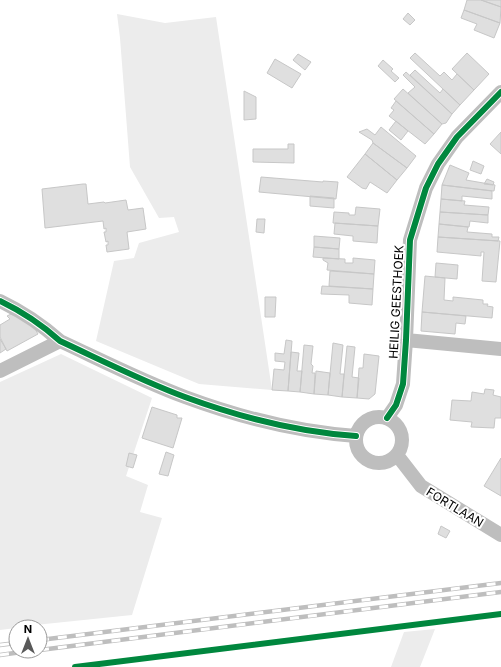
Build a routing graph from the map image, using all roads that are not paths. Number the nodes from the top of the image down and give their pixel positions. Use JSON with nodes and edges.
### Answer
{"nodes":[{"id":1,"x":501,"y":92,"type":"edge"},
{"id":2,"x":0,"y":301,"type":"edge"},
{"id":3,"x":406,"y":340,"type":"junction"},
{"id":4,"x":60,"y":341,"type":"junction"},
{"id":5,"x":501,"y":349,"type":"edge"},
{"id":6,"x":0,"y":371,"type":"edge"},
{"id":7,"x":387,"y":418,"type":"junction"},
{"id":8,"x":356,"y":436,"type":"junction"},
{"id":9,"x":397,"y":455,"type":"junction"},
{"id":10,"x":501,"y":535,"type":"edge"}],
"edges":[{"from":1,"to":3,"type":"street","name":"HEILIG GEESTHOEK"},
{"from":2,"to":4,"type":"street"},
{"from":3,"to":5,"type":"street"},
{"from":3,"to":7,"type":"street","name":"HEILIG GEESTHOEK"},
{"from":4,"to":6,"type":"street"},
{"from":4,"to":8,"type":"street"},
{"from":7,"to":8,"type":"street"},
{"from":7,"to":9,"type":"street"},
{"from":8,"to":9,"type":"street"},
{"from":9,"to":10,"type":"street","name":"FORTLAAN"}]}
